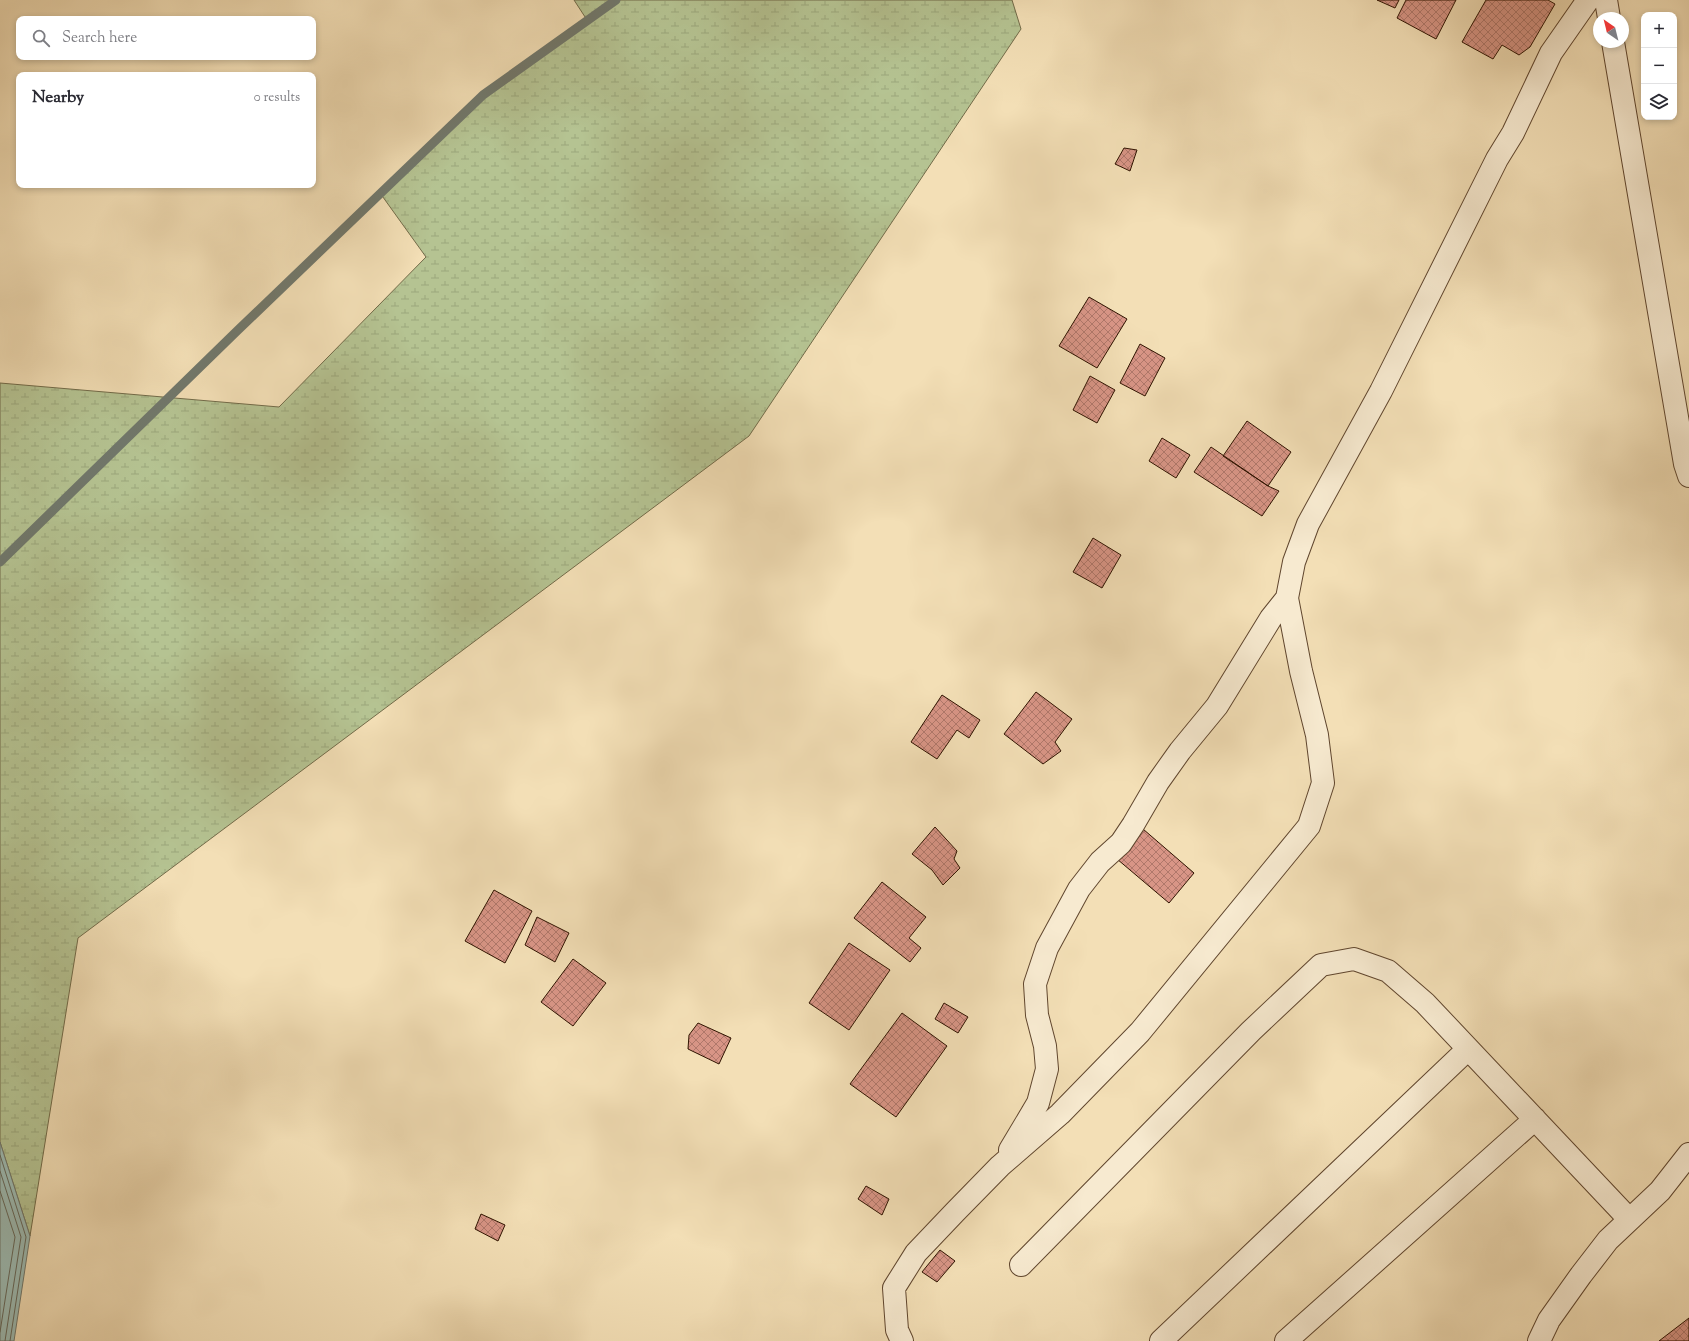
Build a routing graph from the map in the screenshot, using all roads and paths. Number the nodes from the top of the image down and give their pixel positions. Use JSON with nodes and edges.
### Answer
{"nodes":[{"id":1,"x":1588,"y":0,"type":"edge"},
{"id":2,"x":1606,"y":0,"type":"edge"},
{"id":3,"x":1608,"y":12,"type":"edge"},
{"id":4,"x":1615,"y":48,"type":"edge"},
{"id":5,"x":1689,"y":476,"type":"edge"},
{"id":6,"x":1287,"y":598,"type":"junction"},
{"id":7,"x":1468,"y":1049,"type":"junction"},
{"id":8,"x":1535,"y":1119,"type":"junction"},
{"id":9,"x":1689,"y":1154,"type":"edge"},
{"id":10,"x":1000,"y":1166,"type":"junction"},
{"id":11,"x":1629,"y":1219,"type":"junction"},
{"id":12,"x":1021,"y":1265,"type":"dead end"},
{"id":13,"x":902,"y":1341,"type":"edge"},
{"id":14,"x":1161,"y":1341,"type":"edge"},
{"id":15,"x":1286,"y":1341,"type":"edge"},
{"id":16,"x":1539,"y":1341,"type":"edge"}],
"edges":[{"from":1,"to":6,"type":"street"},
{"from":2,"to":3,"type":"street"},
{"from":4,"to":5,"type":"street"},
{"from":6,"to":10,"type":"street"},
{"from":6,"to":10,"type":"street"},
{"from":7,"to":8,"type":"street"},
{"from":7,"to":12,"type":"street"},
{"from":7,"to":14,"type":"street"},
{"from":8,"to":11,"type":"street"},
{"from":8,"to":15,"type":"street"},
{"from":9,"to":11,"type":"street"},
{"from":10,"to":13,"type":"street"},
{"from":11,"to":16,"type":"street"}]}
